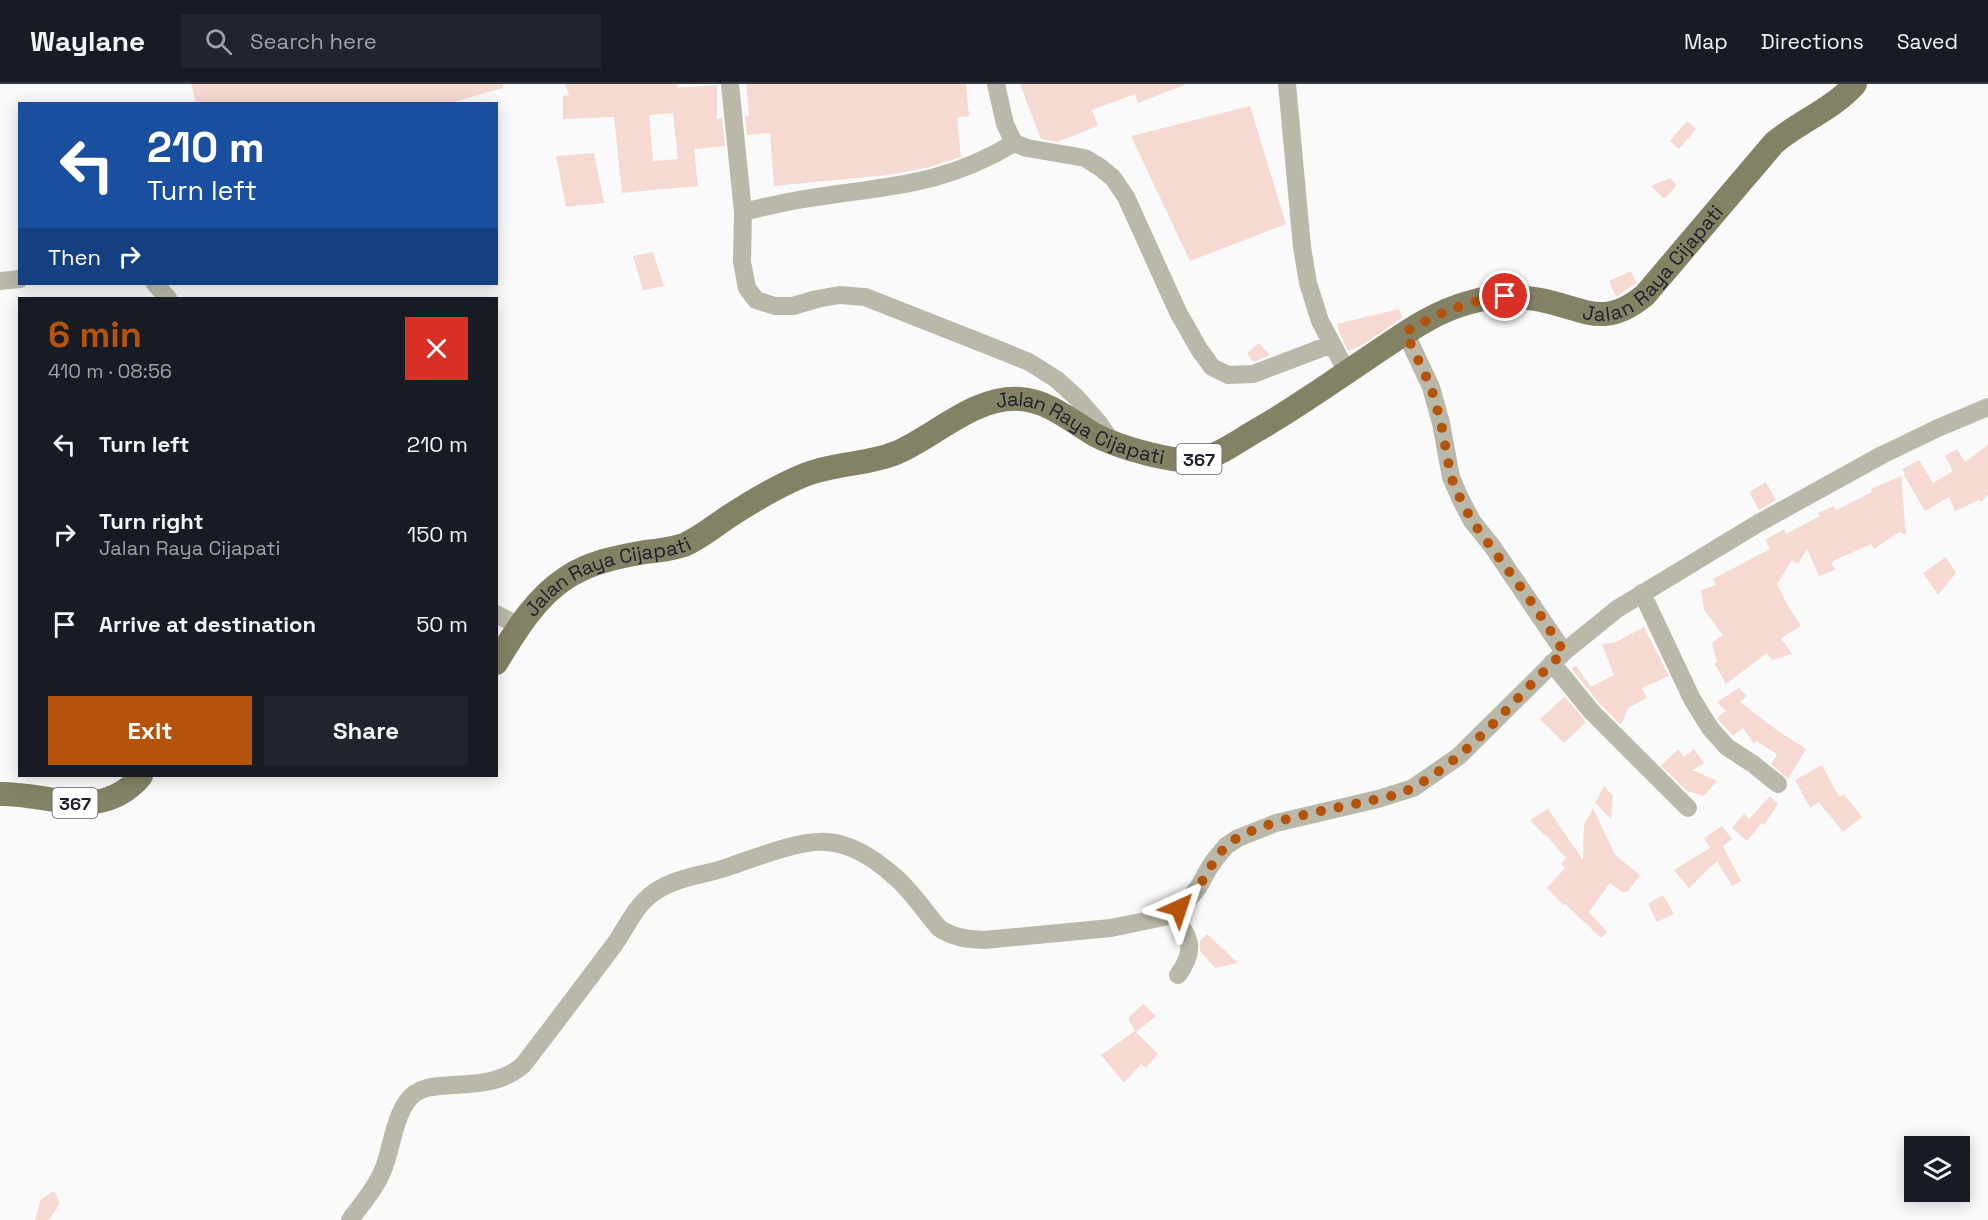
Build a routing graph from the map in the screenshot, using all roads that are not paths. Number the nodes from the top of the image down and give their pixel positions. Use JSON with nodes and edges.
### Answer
{"nodes":[{"id":1,"x":730,"y":84,"type":"edge"},
{"id":2,"x":996,"y":84,"type":"edge"},
{"id":3,"x":1287,"y":84,"type":"edge"},
{"id":4,"x":1855,"y":84,"type":"edge"},
{"id":5,"x":1014,"y":143,"type":"junction"},
{"id":6,"x":744,"y":212,"type":"junction"},
{"id":7,"x":18,"y":279,"type":"edge"},
{"id":8,"x":0,"y":281,"type":"edge"},
{"id":9,"x":156,"y":285,"type":"edge"},
{"id":10,"x":167,"y":297,"type":"edge"},
{"id":11,"x":1405,"y":332,"type":"junction"},
{"id":12,"x":1332,"y":344,"type":"junction"},
{"id":13,"x":1347,"y":372,"type":"junction"},
{"id":14,"x":1988,"y":407,"type":"edge"},
{"id":15,"x":1113,"y":443,"type":"junction"},
{"id":16,"x":1642,"y":593,"type":"junction"},
{"id":17,"x":498,"y":615,"type":"edge"},
{"id":18,"x":519,"y":626,"type":"junction"},
{"id":19,"x":1558,"y":657,"type":"junction"},
{"id":20,"x":498,"y":660,"type":"edge"},
{"id":21,"x":140,"y":777,"type":"edge"},
{"id":22,"x":1778,"y":784,"type":"dead end"},
{"id":23,"x":0,"y":794,"type":"edge"},
{"id":24,"x":1688,"y":808,"type":"dead end"},
{"id":25,"x":1172,"y":914,"type":"junction"},
{"id":26,"x":1178,"y":975,"type":"dead end"},
{"id":27,"x":350,"y":1220,"type":"edge"}],
"edges":[{"from":1,"to":6,"type":"street"},
{"from":2,"to":5,"type":"street"},
{"from":3,"to":12,"type":"street"},
{"from":4,"to":11,"type":"main road","name":"Jalan Raya Cijapati","number":"367"},
{"from":5,"to":6,"type":"street"},
{"from":5,"to":12,"type":"street"},
{"from":6,"to":15,"type":"street"},
{"from":7,"to":8,"type":"street"},
{"from":9,"to":10,"type":"street"},
{"from":11,"to":13,"type":"main road","name":"Jalan Raya Cijapati","number":"367"},
{"from":11,"to":19,"type":"street"},
{"from":12,"to":13,"type":"street"},
{"from":13,"to":15,"type":"main road","name":"Jalan Raya Cijapati","number":"367"},
{"from":14,"to":16,"type":"street"},
{"from":15,"to":18,"type":"main road","name":"Jalan Raya Cijapati","number":"367"},
{"from":16,"to":19,"type":"street"},
{"from":16,"to":22,"type":"street"},
{"from":17,"to":18,"type":"street"},
{"from":18,"to":20,"type":"main road","name":"Jalan Raya Cijapati","number":"367"},
{"from":19,"to":24,"type":"street"},
{"from":19,"to":25,"type":"street"},
{"from":21,"to":23,"type":"main road","number":"367"},
{"from":25,"to":26,"type":"street"},
{"from":25,"to":27,"type":"street"}]}
